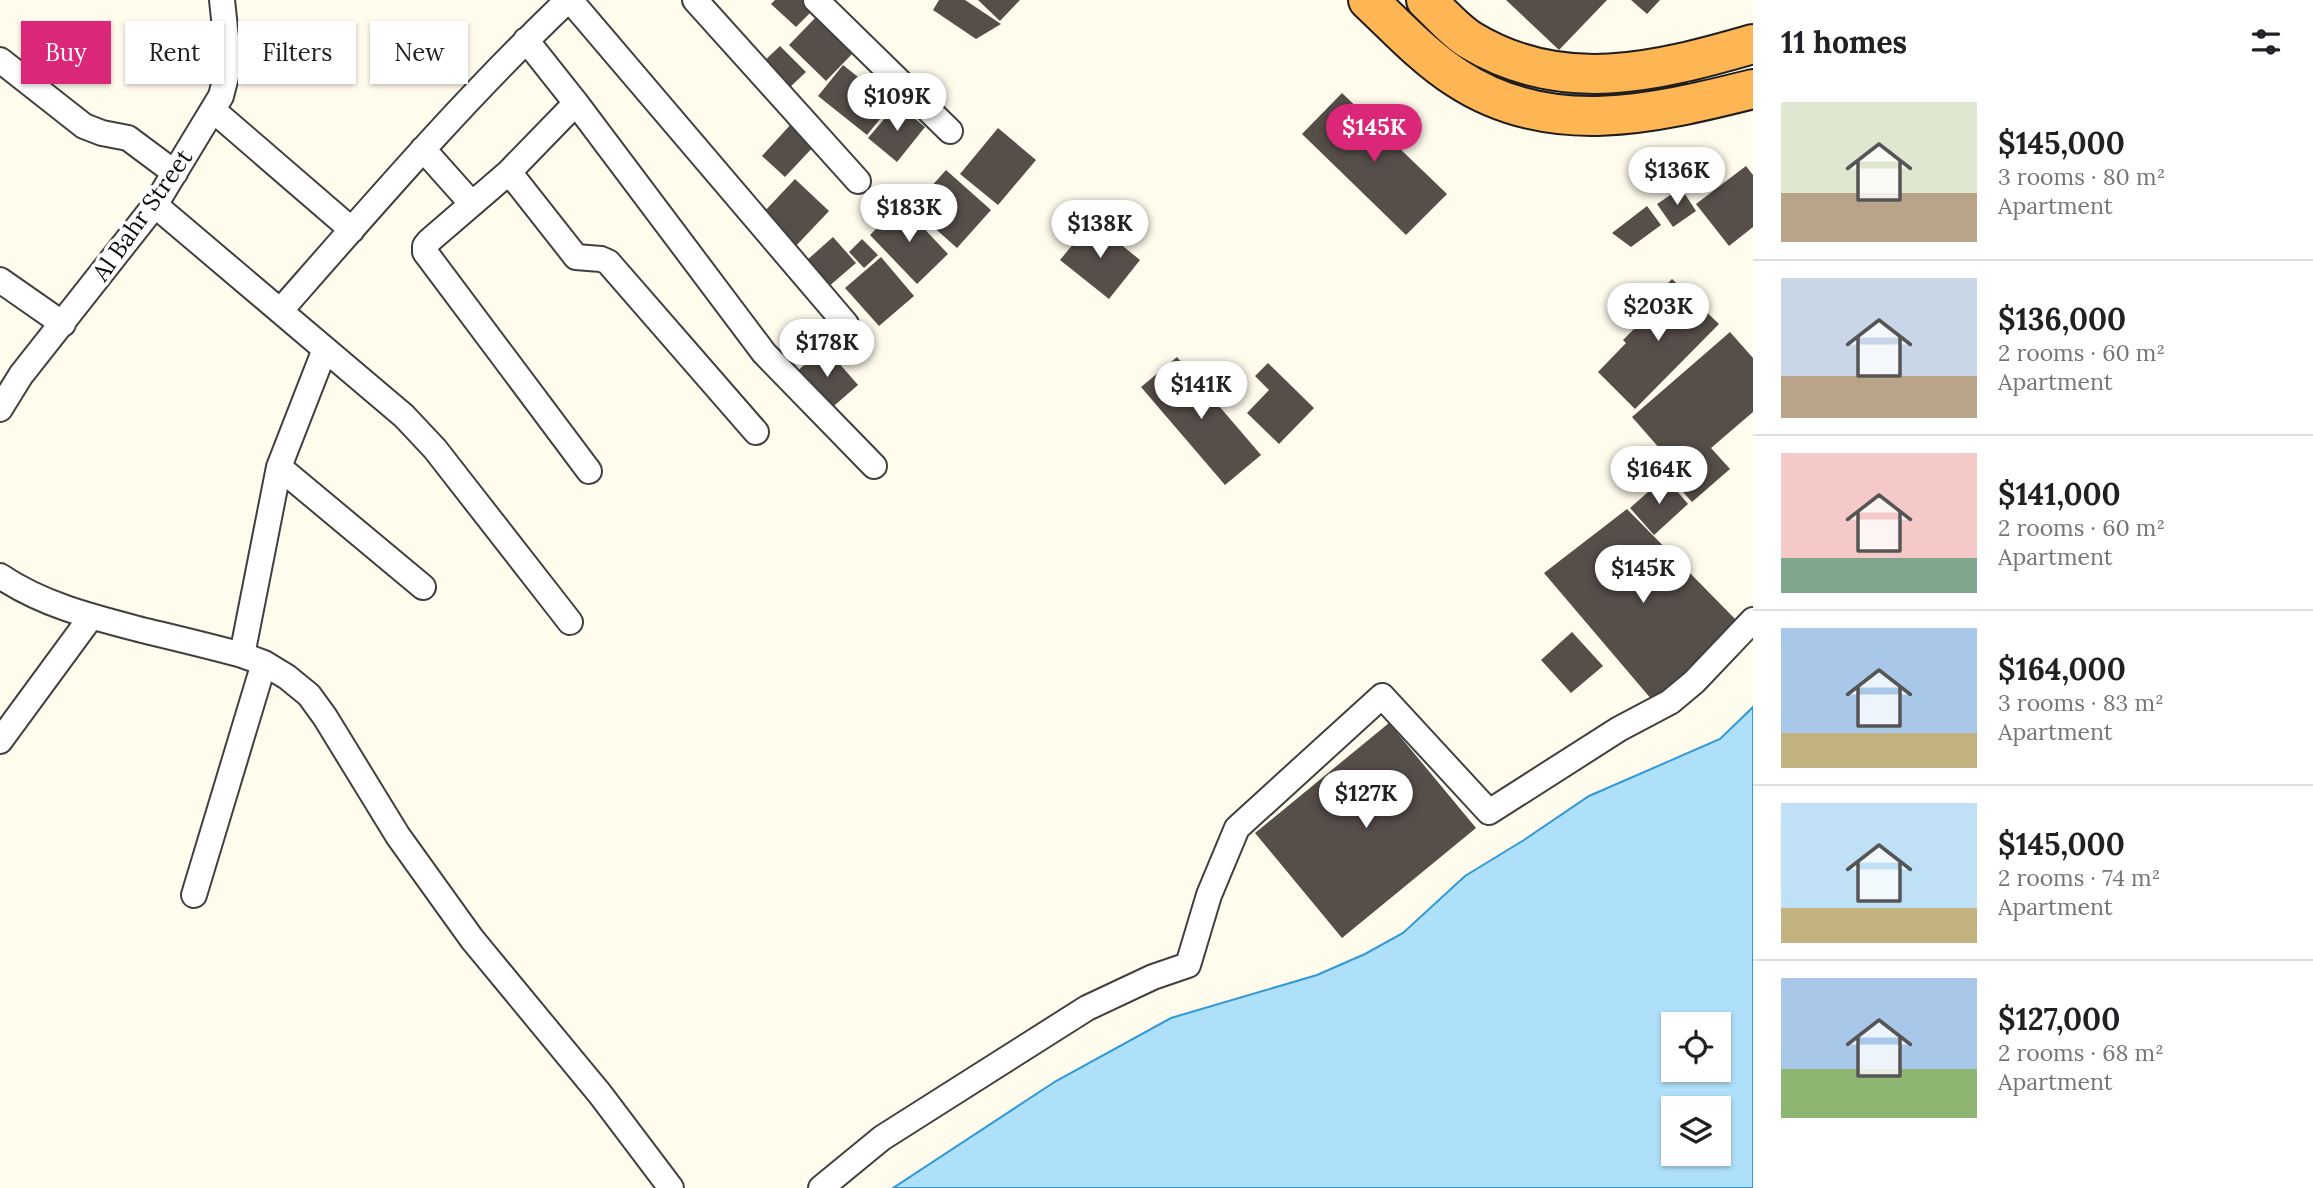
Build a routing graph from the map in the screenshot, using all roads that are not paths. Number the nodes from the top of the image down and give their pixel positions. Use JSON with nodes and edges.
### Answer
{"nodes":[{"id":1,"x":222,"y":0,"type":"edge"},
{"id":2,"x":569,"y":0,"type":"edge"},
{"id":3,"x":695,"y":0,"type":"edge"},
{"id":4,"x":816,"y":0,"type":"edge"},
{"id":5,"x":1368,"y":0,"type":"edge"},
{"id":6,"x":1426,"y":0,"type":"edge"},
{"id":7,"x":526,"y":40,"type":"junction"},
{"id":8,"x":1753,"y":44,"type":"edge"},
{"id":9,"x":0,"y":60,"type":"edge"},
{"id":10,"x":1753,"y":89,"type":"edge"},
{"id":11,"x":576,"y":103,"type":"junction"},
{"id":12,"x":213,"y":110,"type":"junction"},
{"id":13,"x":950,"y":131,"type":"dead end"},
{"id":14,"x":424,"y":149,"type":"junction"},
{"id":15,"x":509,"y":172,"type":"junction"},
{"id":16,"x":175,"y":173,"type":"junction"},
{"id":17,"x":858,"y":181,"type":"dead end"},
{"id":18,"x":472,"y":204,"type":"junction"},
{"id":19,"x":155,"y":205,"type":"junction"},
{"id":20,"x":352,"y":230,"type":"junction"},
{"id":21,"x":0,"y":279,"type":"edge"},
{"id":22,"x":281,"y":310,"type":"junction"},
{"id":23,"x":63,"y":324,"type":"junction"},
{"id":24,"x":846,"y":324,"type":"dead end"},
{"id":25,"x":326,"y":349,"type":"junction"},
{"id":26,"x":0,"y":409,"type":"edge"},
{"id":27,"x":756,"y":432,"type":"dead end"},
{"id":28,"x":874,"y":466,"type":"dead end"},
{"id":29,"x":279,"y":467,"type":"junction"},
{"id":30,"x":589,"y":471,"type":"dead end"},
{"id":31,"x":0,"y":576,"type":"edge"},
{"id":32,"x":423,"y":587,"type":"dead end"},
{"id":33,"x":91,"y":617,"type":"junction"},
{"id":34,"x":1753,"y":620,"type":"edge"},
{"id":35,"x":570,"y":622,"type":"dead end"},
{"id":36,"x":253,"y":659,"type":"junction"},
{"id":37,"x":0,"y":741,"type":"edge"},
{"id":38,"x":194,"y":895,"type":"dead end"},
{"id":39,"x":671,"y":1188,"type":"edge"},
{"id":40,"x":821,"y":1188,"type":"edge"}],
"edges":[{"from":1,"to":12,"type":"street","name":"Al Bahr Street"},
{"from":2,"to":7,"type":"street"},
{"from":2,"to":24,"type":"street"},
{"from":3,"to":17,"type":"street"},
{"from":4,"to":13,"type":"street"},
{"from":5,"to":10,"type":"highway"},
{"from":6,"to":8,"type":"highway"},
{"from":7,"to":11,"type":"street"},
{"from":7,"to":14,"type":"street"},
{"from":9,"to":16,"type":"street"},
{"from":11,"to":15,"type":"street"},
{"from":11,"to":28,"type":"street"},
{"from":12,"to":16,"type":"street","name":"Al Bahr Street"},
{"from":12,"to":20,"type":"street"},
{"from":14,"to":18,"type":"street"},
{"from":14,"to":20,"type":"street"},
{"from":15,"to":18,"type":"street"},
{"from":15,"to":27,"type":"street"},
{"from":16,"to":19,"type":"street","name":"Al Bahr Street"},
{"from":18,"to":30,"type":"street"},
{"from":19,"to":22,"type":"street"},
{"from":19,"to":23,"type":"street","name":"Al Bahr Street"},
{"from":20,"to":22,"type":"street"},
{"from":21,"to":23,"type":"street"},
{"from":22,"to":25,"type":"street"},
{"from":23,"to":26,"type":"street","name":"Al Bahr Street"},
{"from":25,"to":29,"type":"street"},
{"from":25,"to":35,"type":"street"},
{"from":29,"to":32,"type":"street"},
{"from":29,"to":36,"type":"street"},
{"from":31,"to":33,"type":"street"},
{"from":33,"to":36,"type":"street"},
{"from":33,"to":37,"type":"street"},
{"from":34,"to":40,"type":"street"},
{"from":36,"to":38,"type":"street"},
{"from":36,"to":39,"type":"street"}]}
